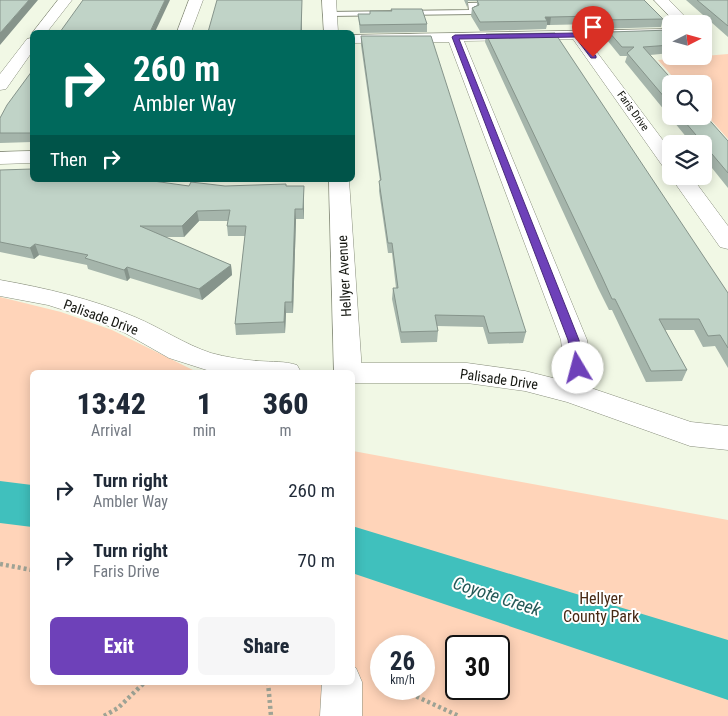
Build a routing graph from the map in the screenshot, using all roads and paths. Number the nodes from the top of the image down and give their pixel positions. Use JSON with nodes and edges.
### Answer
{"nodes":[{"id":1,"x":65,"y":0,"type":"edge"},
{"id":2,"x":196,"y":0,"type":"edge"},
{"id":3,"x":512,"y":0,"type":"edge"},
{"id":4,"x":661,"y":0,"type":"edge"},
{"id":5,"x":330,"y":7,"type":"edge"},
{"id":6,"x":676,"y":15,"type":"edge"},
{"id":7,"x":42,"y":30,"type":"edge"},
{"id":8,"x":185,"y":30,"type":"edge"},
{"id":9,"x":331,"y":30,"type":"edge"},
{"id":10,"x":662,"y":33,"type":"edge"},
{"id":11,"x":577,"y":35,"type":"junction"},
{"id":12,"x":455,"y":37,"type":"junction"},
{"id":13,"x":355,"y":39,"type":"edge"},
{"id":14,"x":30,"y":45,"type":"edge"},
{"id":15,"x":0,"y":85,"type":"edge"},
{"id":16,"x":662,"y":152,"type":"edge"},
{"id":17,"x":30,"y":157,"type":"edge"},
{"id":18,"x":0,"y":158,"type":"edge"},
{"id":19,"x":339,"y":182,"type":"edge"},
{"id":20,"x":687,"y":185,"type":"edge"},
{"id":21,"x":728,"y":242,"type":"edge"},
{"id":22,"x":0,"y":288,"type":"edge"},
{"id":23,"x":251,"y":370,"type":"edge"},
{"id":24,"x":348,"y":370,"type":"edge"},
{"id":25,"x":355,"y":373,"type":"edge"},
{"id":26,"x":573,"y":393,"type":"junction"},
{"id":27,"x":728,"y":438,"type":"edge"},
{"id":28,"x":0,"y":564,"type":"edge"},
{"id":29,"x":30,"y":570,"type":"edge"},
{"id":30,"x":143,"y":685,"type":"edge"},
{"id":31,"x":268,"y":685,"type":"edge"},
{"id":32,"x":342,"y":685,"type":"edge"},
{"id":33,"x":424,"y":700,"type":"edge"},
{"id":34,"x":104,"y":716,"type":"edge"},
{"id":35,"x":271,"y":716,"type":"edge"},
{"id":36,"x":341,"y":716,"type":"edge"},
{"id":37,"x":459,"y":716,"type":"edge"}],
"edges":[{"from":1,"to":7,"type":"street"},
{"from":2,"to":8,"type":"street"},
{"from":3,"to":5,"type":"lane"},
{"from":4,"to":6,"type":"street"},
{"from":5,"to":9,"type":"street"},
{"from":10,"to":11,"type":"street"},
{"from":11,"to":12,"type":"street"},
{"from":11,"to":16,"type":"street","name":"Faris Drive"},
{"from":12,"to":13,"type":"street"},
{"from":12,"to":26,"type":"street"},
{"from":14,"to":15,"type":"street"},
{"from":17,"to":18,"type":"street"},
{"from":19,"to":24,"type":"street","name":"Hellyer Avenue"},
{"from":20,"to":21,"type":"street"},
{"from":22,"to":23,"type":"street","name":"Palisade Drive"},
{"from":25,"to":26,"type":"street","name":"Palisade Drive"},
{"from":26,"to":27,"type":"street","name":"Palisade Drive"},
{"from":28,"to":29,"type":"path"},
{"from":30,"to":34,"type":"path"},
{"from":31,"to":35,"type":"path"},
{"from":32,"to":36,"type":"street"},
{"from":33,"to":37,"type":"path"}]}
